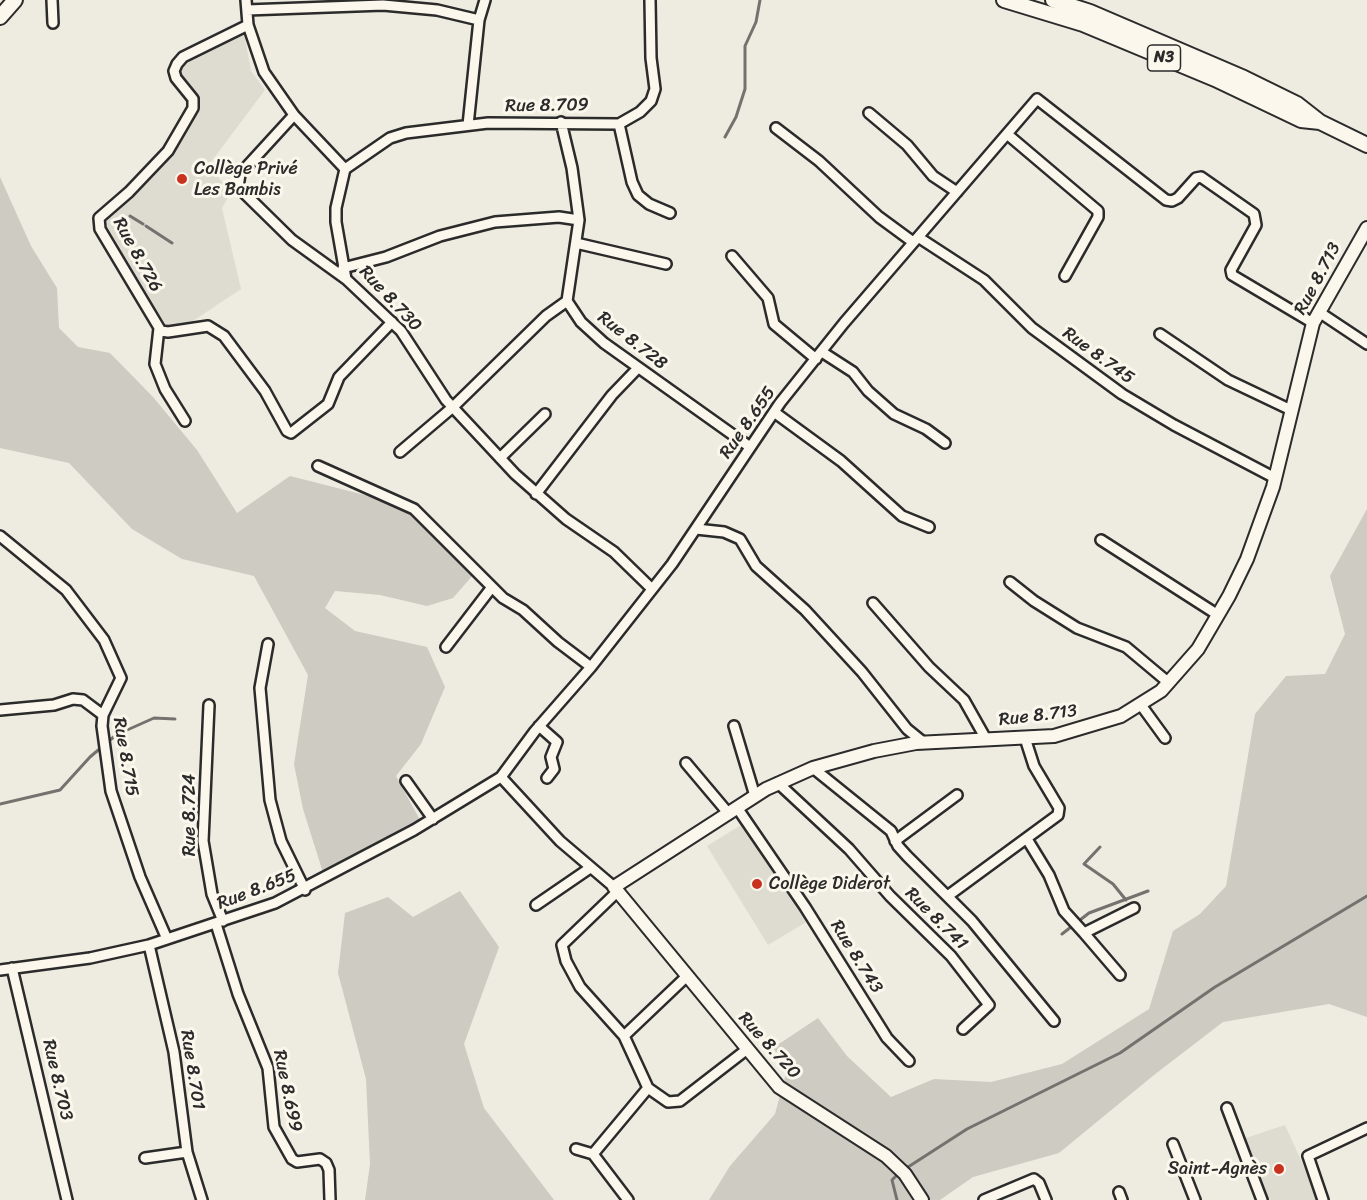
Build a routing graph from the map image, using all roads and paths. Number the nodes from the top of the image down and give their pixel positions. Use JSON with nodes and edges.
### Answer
{"nodes":[{"id":1,"x":15,"y":0,"type":"edge"},
{"id":2,"x":52,"y":0,"type":"edge"},
{"id":3,"x":246,"y":0,"type":"edge"},
{"id":4,"x":485,"y":0,"type":"edge"},
{"id":5,"x":650,"y":0,"type":"edge"},
{"id":6,"x":1004,"y":0,"type":"edge"},
{"id":7,"x":1053,"y":0,"type":"edge"},
{"id":8,"x":247,"y":10,"type":"junction"},
{"id":9,"x":0,"y":17,"type":"edge"},
{"id":10,"x":479,"y":20,"type":"junction"},
{"id":11,"x":53,"y":23,"type":"dead end"},
{"id":12,"x":249,"y":25,"type":"junction"},
{"id":13,"x":869,"y":112,"type":"dead end"},
{"id":14,"x":294,"y":115,"type":"junction"},
{"id":15,"x":561,"y":122,"type":"junction"},
{"id":16,"x":1320,"y":122,"type":"junction"},
{"id":17,"x":619,"y":124,"type":"junction"},
{"id":18,"x":468,"y":125,"type":"junction"},
{"id":19,"x":776,"y":128,"type":"dead end"},
{"id":20,"x":1007,"y":134,"type":"junction"},
{"id":21,"x":1367,"y":145,"type":"edge"},
{"id":22,"x":345,"y":169,"type":"junction"},
{"id":23,"x":957,"y":192,"type":"junction"},
{"id":24,"x":670,"y":213,"type":"dead end"},
{"id":25,"x":579,"y":220,"type":"junction"},
{"id":26,"x":1367,"y":229,"type":"edge"},
{"id":27,"x":916,"y":240,"type":"junction"},
{"id":28,"x":576,"y":243,"type":"junction"},
{"id":29,"x":732,"y":256,"type":"dead end"},
{"id":30,"x":666,"y":264,"type":"dead end"},
{"id":31,"x":344,"y":268,"type":"junction"},
{"id":32,"x":1065,"y":276,"type":"dead end"},
{"id":33,"x":346,"y":279,"type":"junction"},
{"id":34,"x":567,"y":301,"type":"junction"},
{"id":35,"x":1316,"y":317,"type":"junction"},
{"id":36,"x":392,"y":321,"type":"junction"},
{"id":37,"x":159,"y":328,"type":"junction"},
{"id":38,"x":1160,"y":334,"type":"dead end"},
{"id":39,"x":1367,"y":344,"type":"edge"},
{"id":40,"x":819,"y":356,"type":"junction"},
{"id":41,"x":638,"y":368,"type":"junction"},
{"id":42,"x":453,"y":407,"type":"junction"},
{"id":43,"x":1291,"y":410,"type":"junction"},
{"id":44,"x":774,"y":412,"type":"junction"},
{"id":45,"x":545,"y":414,"type":"dead end"},
{"id":46,"x":185,"y":420,"type":"dead end"},
{"id":47,"x":945,"y":443,"type":"dead end"},
{"id":48,"x":750,"y":447,"type":"junction"},
{"id":49,"x":400,"y":452,"type":"dead end"},
{"id":50,"x":500,"y":458,"type":"junction"},
{"id":51,"x":318,"y":466,"type":"dead end"},
{"id":52,"x":1275,"y":478,"type":"junction"},
{"id":53,"x":536,"y":495,"type":"junction"},
{"id":54,"x":929,"y":527,"type":"dead end"},
{"id":55,"x":696,"y":529,"type":"junction"},
{"id":56,"x":0,"y":536,"type":"edge"},
{"id":57,"x":1101,"y":540,"type":"dead end"},
{"id":58,"x":1010,"y":582,"type":"dead end"},
{"id":59,"x":492,"y":587,"type":"junction"},
{"id":60,"x":652,"y":589,"type":"junction"},
{"id":61,"x":873,"y":603,"type":"dead end"},
{"id":62,"x":1218,"y":615,"type":"junction"},
{"id":63,"x":268,"y":644,"type":"dead end"},
{"id":64,"x":446,"y":647,"type":"dead end"},
{"id":65,"x":591,"y":668,"type":"junction"},
{"id":66,"x":1169,"y":683,"type":"junction"},
{"id":67,"x":209,"y":705,"type":"dead end"},
{"id":68,"x":1141,"y":705,"type":"junction"},
{"id":69,"x":0,"y":710,"type":"edge"},
{"id":70,"x":103,"y":715,"type":"junction"},
{"id":71,"x":539,"y":726,"type":"junction"},
{"id":72,"x":734,"y":726,"type":"dead end"},
{"id":73,"x":1024,"y":738,"type":"junction"},
{"id":74,"x":1165,"y":738,"type":"dead end"},
{"id":75,"x":986,"y":740,"type":"junction"},
{"id":76,"x":923,"y":742,"type":"junction"},
{"id":77,"x":686,"y":763,"type":"dead end"},
{"id":78,"x":813,"y":768,"type":"junction"},
{"id":79,"x":501,"y":777,"type":"junction"},
{"id":80,"x":547,"y":778,"type":"dead end"},
{"id":81,"x":405,"y":781,"type":"dead end"},
{"id":82,"x":778,"y":783,"type":"junction"},
{"id":83,"x":957,"y":795,"type":"dead end"},
{"id":84,"x":755,"y":796,"type":"junction"},
{"id":85,"x":733,"y":812,"type":"junction"},
{"id":86,"x":433,"y":819,"type":"junction"},
{"id":87,"x":1027,"y":839,"type":"junction"},
{"id":88,"x":896,"y":841,"type":"junction"},
{"id":89,"x":590,"y":867,"type":"junction"},
{"id":90,"x":615,"y":889,"type":"junction"},
{"id":91,"x":305,"y":890,"type":"junction"},
{"id":92,"x":949,"y":895,"type":"junction"},
{"id":93,"x":536,"y":905,"type":"dead end"},
{"id":94,"x":1134,"y":908,"type":"dead end"},
{"id":95,"x":219,"y":923,"type":"junction"},
{"id":96,"x":1084,"y":933,"type":"junction"},
{"id":97,"x":167,"y":939,"type":"junction"},
{"id":98,"x":149,"y":945,"type":"junction"},
{"id":99,"x":12,"y":968,"type":"junction"},
{"id":100,"x":0,"y":970,"type":"edge"},
{"id":101,"x":1120,"y":975,"type":"dead end"},
{"id":102,"x":686,"y":977,"type":"junction"},
{"id":103,"x":1054,"y":1021,"type":"dead end"},
{"id":104,"x":963,"y":1029,"type":"dead end"},
{"id":105,"x":624,"y":1036,"type":"junction"},
{"id":106,"x":746,"y":1050,"type":"junction"},
{"id":107,"x":909,"y":1062,"type":"dead end"},
{"id":108,"x":648,"y":1088,"type":"junction"},
{"id":109,"x":1227,"y":1108,"type":"dead end"},
{"id":110,"x":1367,"y":1128,"type":"edge"},
{"id":111,"x":1173,"y":1144,"type":"dead end"},
{"id":112,"x":576,"y":1149,"type":"dead end"},
{"id":113,"x":187,"y":1152,"type":"junction"},
{"id":114,"x":593,"y":1154,"type":"junction"},
{"id":115,"x":145,"y":1158,"type":"dead end"},
{"id":116,"x":67,"y":1200,"type":"edge"},
{"id":117,"x":202,"y":1200,"type":"edge"},
{"id":118,"x":330,"y":1200,"type":"edge"},
{"id":119,"x":628,"y":1200,"type":"edge"},
{"id":120,"x":922,"y":1200,"type":"edge"},
{"id":121,"x":984,"y":1200,"type":"edge"},
{"id":122,"x":1046,"y":1200,"type":"edge"},
{"id":123,"x":1195,"y":1200,"type":"edge"},
{"id":124,"x":1262,"y":1200,"type":"edge"},
{"id":125,"x":1323,"y":1200,"type":"edge"}],
"edges":[{"from":1,"to":9,"type":"highway"},
{"from":2,"to":11,"type":"street"},
{"from":3,"to":8,"type":"street"},
{"from":4,"to":10,"type":"street"},
{"from":5,"to":17,"type":"street"},
{"from":6,"to":16,"type":"highway","number":"N3"},
{"from":7,"to":16,"type":"highway","number":"N3"},
{"from":8,"to":10,"type":"street"},
{"from":8,"to":12,"type":"street"},
{"from":10,"to":18,"type":"street"},
{"from":12,"to":14,"type":"street"},
{"from":12,"to":37,"type":"street","name":"Rue 8.726"},
{"from":13,"to":23,"type":"street"},
{"from":14,"to":22,"type":"street"},
{"from":14,"to":33,"type":"street"},
{"from":15,"to":17,"type":"street","name":"Rue 8.709"},
{"from":15,"to":18,"type":"street","name":"Rue 8.709"},
{"from":15,"to":25,"type":"street"},
{"from":16,"to":21,"type":"highway","number":"N3"},
{"from":17,"to":24,"type":"street"},
{"from":18,"to":22,"type":"street","name":"Rue 8.709"},
{"from":19,"to":27,"type":"street","name":"Rue 8.745"},
{"from":20,"to":23,"type":"street","name":"Rue 8.655"},
{"from":20,"to":32,"type":"street"},
{"from":20,"to":35,"type":"street","name":"Rue 8.655"},
{"from":22,"to":31,"type":"street","name":"Rue 8.730"},
{"from":23,"to":27,"type":"street","name":"Rue 8.655"},
{"from":25,"to":28,"type":"street"},
{"from":25,"to":31,"type":"street"},
{"from":26,"to":35,"type":"main road","name":"Rue 8.713"},
{"from":27,"to":40,"type":"street","name":"Rue 8.655"},
{"from":27,"to":52,"type":"street","name":"Rue 8.745"},
{"from":28,"to":30,"type":"street"},
{"from":28,"to":34,"type":"street"},
{"from":29,"to":40,"type":"street"},
{"from":31,"to":33,"type":"street","name":"Rue 8.730"},
{"from":33,"to":36,"type":"street","name":"Rue 8.730"},
{"from":34,"to":41,"type":"street","name":"Rue 8.728"},
{"from":34,"to":42,"type":"street"},
{"from":35,"to":39,"type":"street"},
{"from":35,"to":43,"type":"main road","name":"Rue 8.713"},
{"from":36,"to":37,"type":"street"},
{"from":36,"to":42,"type":"street","name":"Rue 8.730"},
{"from":37,"to":46,"type":"street"},
{"from":38,"to":43,"type":"street"},
{"from":40,"to":44,"type":"street","name":"Rue 8.655"},
{"from":40,"to":47,"type":"street"},
{"from":41,"to":48,"type":"street","name":"Rue 8.728"},
{"from":41,"to":53,"type":"street"},
{"from":42,"to":49,"type":"street"},
{"from":42,"to":50,"type":"street","name":"Rue 8.730"},
{"from":43,"to":52,"type":"main road","name":"Rue 8.713"},
{"from":44,"to":48,"type":"street","name":"Rue 8.655"},
{"from":44,"to":54,"type":"street"},
{"from":45,"to":50,"type":"street"},
{"from":48,"to":55,"type":"street","name":"Rue 8.655"},
{"from":50,"to":53,"type":"street","name":"Rue 8.730"},
{"from":51,"to":59,"type":"street"},
{"from":52,"to":62,"type":"main road","name":"Rue 8.713"},
{"from":53,"to":60,"type":"street","name":"Rue 8.730"},
{"from":55,"to":60,"type":"street","name":"Rue 8.655"},
{"from":55,"to":76,"type":"street"},
{"from":56,"to":70,"type":"street"},
{"from":57,"to":62,"type":"street"},
{"from":58,"to":66,"type":"street"},
{"from":59,"to":64,"type":"street"},
{"from":59,"to":65,"type":"street"},
{"from":60,"to":65,"type":"street","name":"Rue 8.655"},
{"from":61,"to":75,"type":"street"},
{"from":62,"to":66,"type":"main road","name":"Rue 8.713"},
{"from":63,"to":91,"type":"street"},
{"from":65,"to":71,"type":"street","name":"Rue 8.655"},
{"from":66,"to":68,"type":"main road","name":"Rue 8.713"},
{"from":67,"to":95,"type":"street","name":"Rue 8.724"},
{"from":68,"to":73,"type":"main road","name":"Rue 8.713"},
{"from":68,"to":74,"type":"street"},
{"from":69,"to":70,"type":"street","name":"Rue 8.715"},
{"from":70,"to":97,"type":"street","name":"Rue 8.715"},
{"from":71,"to":79,"type":"street","name":"Rue 8.655"},
{"from":71,"to":80,"type":"street"},
{"from":72,"to":84,"type":"street"},
{"from":73,"to":75,"type":"main road","name":"Rue 8.713"},
{"from":73,"to":87,"type":"street"},
{"from":75,"to":76,"type":"main road","name":"Rue 8.713"},
{"from":76,"to":78,"type":"main road","name":"Rue 8.713"},
{"from":77,"to":85,"type":"street","name":"Rue 8.743"},
{"from":78,"to":82,"type":"main road","name":"Rue 8.713"},
{"from":78,"to":88,"type":"street"},
{"from":79,"to":86,"type":"street","name":"Rue 8.655"},
{"from":79,"to":89,"type":"street"},
{"from":81,"to":86,"type":"street"},
{"from":82,"to":84,"type":"main road","name":"Rue 8.713"},
{"from":82,"to":104,"type":"street","name":"Rue 8.741"},
{"from":83,"to":88,"type":"street"},
{"from":84,"to":85,"type":"main road","name":"Rue 8.713"},
{"from":85,"to":90,"type":"main road","name":"Rue 8.713"},
{"from":85,"to":107,"type":"street","name":"Rue 8.743"},
{"from":86,"to":91,"type":"street","name":"Rue 8.655"},
{"from":87,"to":92,"type":"street"},
{"from":87,"to":96,"type":"street"},
{"from":88,"to":92,"type":"street"},
{"from":89,"to":90,"type":"street"},
{"from":89,"to":93,"type":"street"},
{"from":90,"to":102,"type":"main road","name":"Rue 8.720"},
{"from":90,"to":105,"type":"street"},
{"from":91,"to":95,"type":"street","name":"Rue 8.655"},
{"from":92,"to":103,"type":"street"},
{"from":94,"to":96,"type":"street"},
{"from":95,"to":97,"type":"street","name":"Rue 8.655"},
{"from":95,"to":118,"type":"street","name":"Rue 8.699"},
{"from":96,"to":101,"type":"street"},
{"from":97,"to":98,"type":"street","name":"Rue 8.655"},
{"from":98,"to":99,"type":"street","name":"Rue 8.655"},
{"from":98,"to":113,"type":"street","name":"Rue 8.701"},
{"from":99,"to":100,"type":"street","name":"Rue 8.655"},
{"from":99,"to":116,"type":"street","name":"Rue 8.703"},
{"from":102,"to":105,"type":"street"},
{"from":102,"to":106,"type":"main road","name":"Rue 8.720"},
{"from":105,"to":108,"type":"street"},
{"from":106,"to":108,"type":"street"},
{"from":106,"to":120,"type":"main road","name":"Rue 8.720"},
{"from":108,"to":114,"type":"street"},
{"from":109,"to":124,"type":"street"},
{"from":110,"to":125,"type":"street"},
{"from":111,"to":123,"type":"street"},
{"from":112,"to":114,"type":"street"},
{"from":113,"to":115,"type":"street"},
{"from":113,"to":117,"type":"street","name":"Rue 8.701"},
{"from":114,"to":119,"type":"street"},
{"from":121,"to":122,"type":"street"}]}
